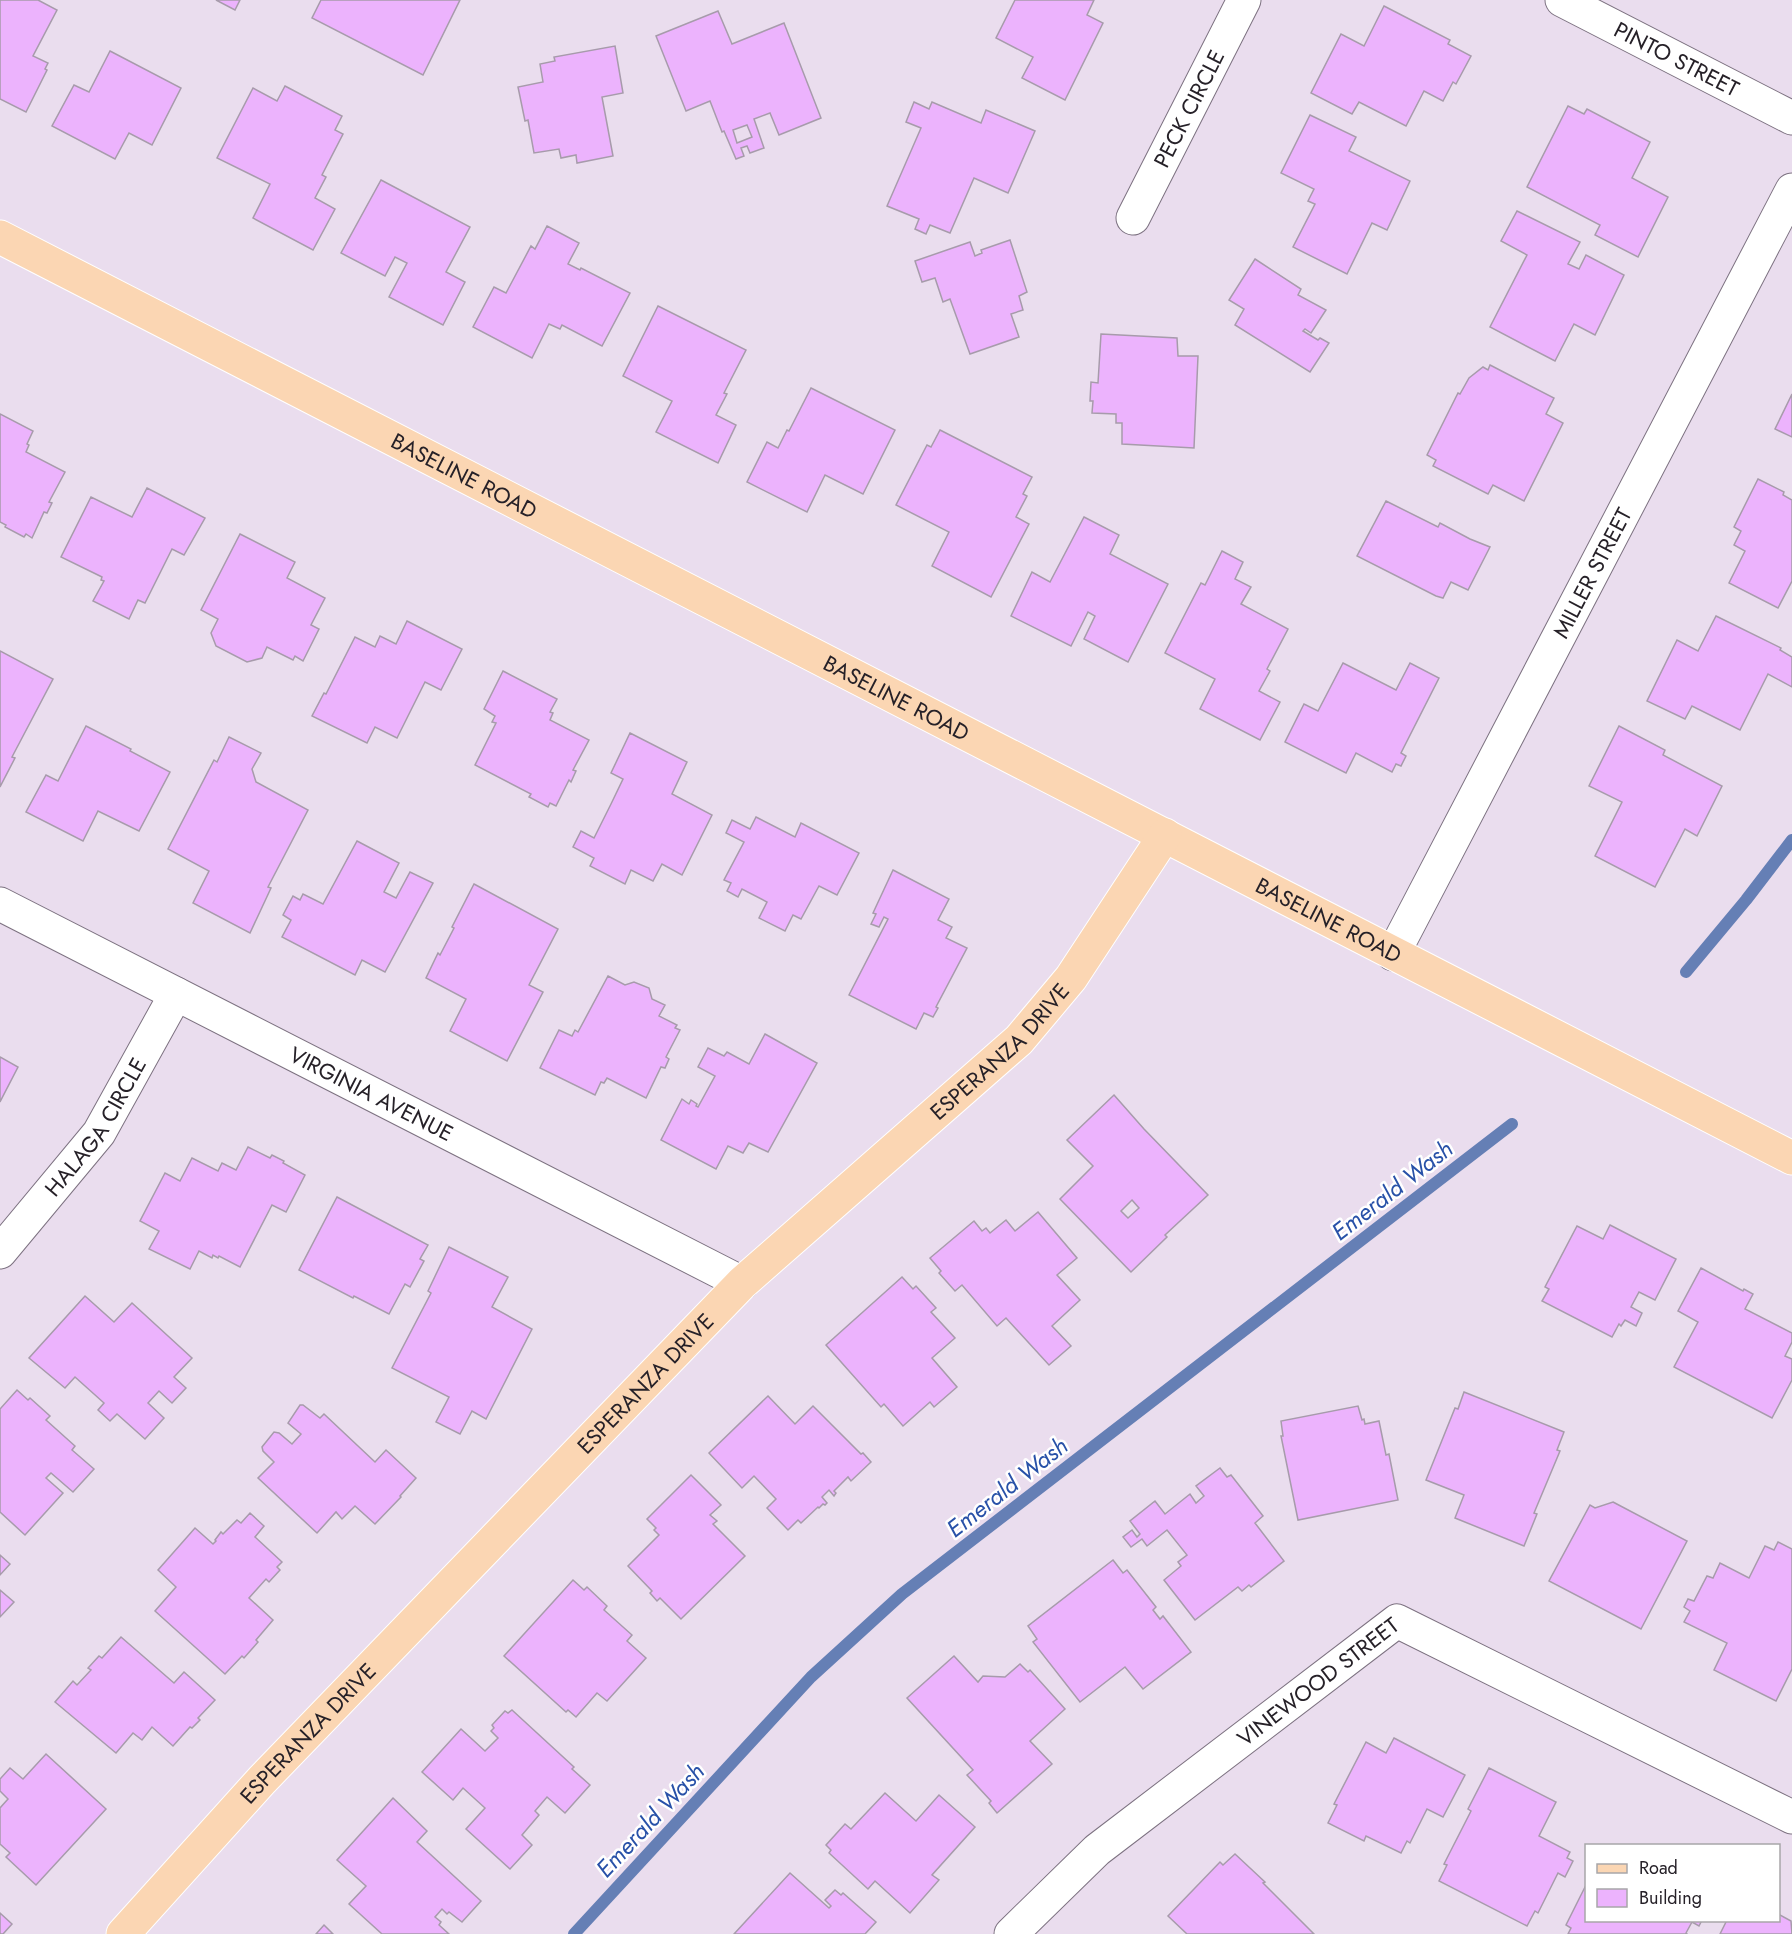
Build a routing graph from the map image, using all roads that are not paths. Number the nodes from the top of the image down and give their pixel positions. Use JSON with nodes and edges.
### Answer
{"nodes":[{"id":1,"x":1244,"y":0,"type":"edge"},
{"id":2,"x":1562,"y":0,"type":"edge"},
{"id":3,"x":1792,"y":118,"type":"edge"},
{"id":4,"x":1792,"y":190,"type":"edge"},
{"id":5,"x":1133,"y":218,"type":"dead end"},
{"id":6,"x":0,"y":237,"type":"edge"},
{"id":7,"x":1165,"y":835,"type":"junction"},
{"id":8,"x":0,"y":904,"type":"edge"},
{"id":9,"x":1393,"y":954,"type":"junction"},
{"id":10,"x":176,"y":994,"type":"junction"},
{"id":11,"x":1792,"y":1158,"type":"edge"},
{"id":12,"x":0,"y":1252,"type":"edge"},
{"id":13,"x":741,"y":1283,"type":"junction"},
{"id":14,"x":1792,"y":1817,"type":"edge"},
{"id":15,"x":123,"y":1934,"type":"edge"},
{"id":16,"x":1011,"y":1934,"type":"edge"}],
"edges":[{"from":1,"to":5,"type":"street","name":"PECK CIRCLE"},
{"from":2,"to":3,"type":"street","name":"PINTO STREET"},
{"from":4,"to":9,"type":"street","name":"MILLER STREET"},
{"from":6,"to":7,"type":"main road","name":"BASELINE ROAD"},
{"from":7,"to":9,"type":"main road","name":"BASELINE ROAD"},
{"from":7,"to":13,"type":"main road","name":"ESPERANZA DRIVE"},
{"from":8,"to":10,"type":"street","name":"VIRGINIA AVENUE"},
{"from":9,"to":11,"type":"main road","name":"BASELINE ROAD"},
{"from":10,"to":12,"type":"street","name":"HALAGA CIRCLE"},
{"from":10,"to":13,"type":"street","name":"VIRGINIA AVENUE"},
{"from":13,"to":15,"type":"main road","name":"ESPERANZA DRIVE"},
{"from":14,"to":16,"type":"street","name":"VINEWOOD STREET"}]}
